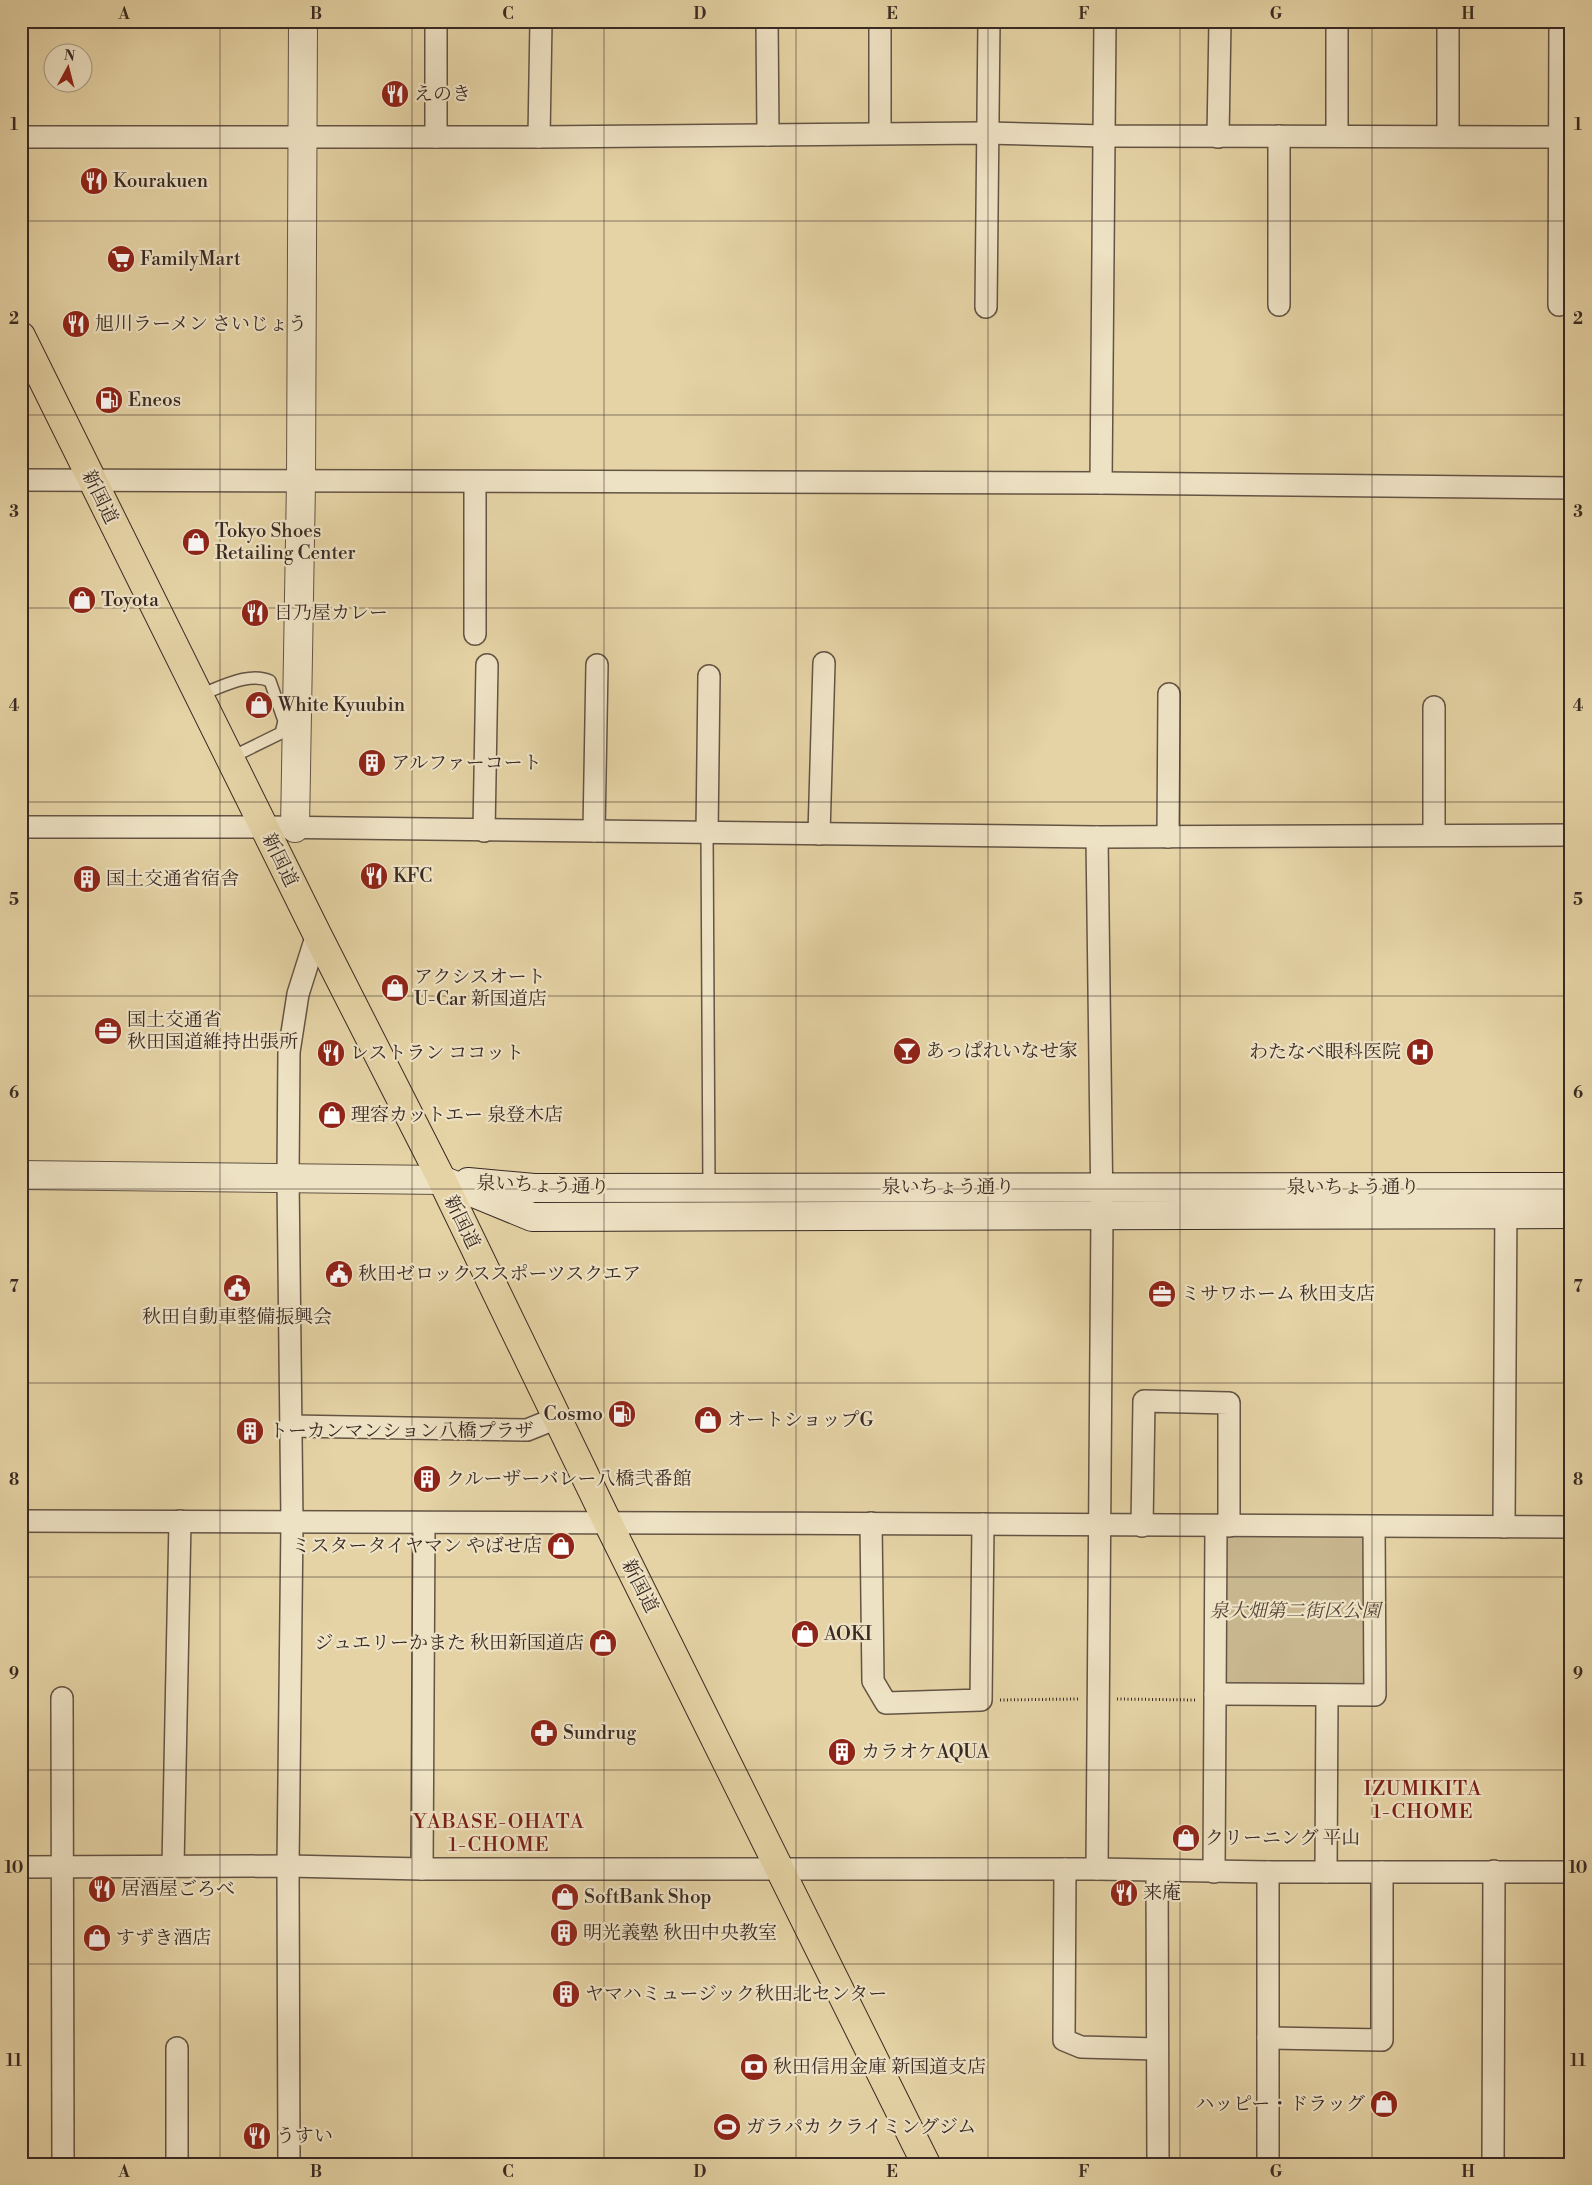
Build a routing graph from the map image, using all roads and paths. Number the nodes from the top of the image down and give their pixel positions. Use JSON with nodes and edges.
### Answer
{"nodes":[{"id":1,"x":303,"y":21,"type":"edge"},
{"id":2,"x":436,"y":21,"type":"edge"},
{"id":3,"x":541,"y":21,"type":"edge"},
{"id":4,"x":767,"y":21,"type":"edge"},
{"id":5,"x":880,"y":21,"type":"edge"},
{"id":6,"x":989,"y":21,"type":"edge"},
{"id":7,"x":1105,"y":21,"type":"edge"},
{"id":8,"x":1220,"y":21,"type":"edge"},
{"id":9,"x":1337,"y":21,"type":"edge"},
{"id":10,"x":1448,"y":21,"type":"edge"},
{"id":11,"x":1560,"y":21,"type":"edge"},
{"id":12,"x":986,"y":133,"type":"junction"},
{"id":13,"x":880,"y":134,"type":"junction"},
{"id":14,"x":768,"y":135,"type":"junction"},
{"id":15,"x":1337,"y":135,"type":"junction"},
{"id":16,"x":1103,"y":136,"type":"junction"},
{"id":17,"x":1279,"y":136,"type":"junction"},
{"id":18,"x":1448,"y":136,"type":"junction"},
{"id":19,"x":21,"y":137,"type":"edge"},
{"id":20,"x":303,"y":137,"type":"junction"},
{"id":21,"x":436,"y":137,"type":"junction"},
{"id":22,"x":1218,"y":137,"type":"junction"},
{"id":23,"x":1566,"y":137,"type":"edge"},
{"id":24,"x":539,"y":138,"type":"junction"},
{"id":25,"x":1279,"y":305,"type":"dead end"},
{"id":26,"x":1559,"y":305,"type":"dead end"},
{"id":27,"x":986,"y":307,"type":"dead end"},
{"id":28,"x":21,"y":336,"type":"edge"},
{"id":29,"x":21,"y":480,"type":"edge"},
{"id":30,"x":92,"y":480,"type":"junction"},
{"id":31,"x":301,"y":482,"type":"junction"},
{"id":32,"x":475,"y":483,"type":"junction"},
{"id":33,"x":1101,"y":483,"type":"junction"},
{"id":34,"x":1571,"y":488,"type":"edge"},
{"id":35,"x":475,"y":634,"type":"dead end"},
{"id":36,"x":824,"y":662,"type":"dead end"},
{"id":37,"x":597,"y":665,"type":"dead end"},
{"id":38,"x":487,"y":666,"type":"dead end"},
{"id":39,"x":709,"y":676,"type":"dead end"},
{"id":40,"x":1169,"y":694,"type":"dead end"},
{"id":41,"x":199,"y":695,"type":"junction"},
{"id":42,"x":1434,"y":707,"type":"dead end"},
{"id":43,"x":230,"y":758,"type":"junction"},
{"id":44,"x":264,"y":826,"type":"junction"},
{"id":45,"x":21,"y":827,"type":"edge"},
{"id":46,"x":295,"y":828,"type":"junction"},
{"id":47,"x":484,"y":831,"type":"junction"},
{"id":48,"x":594,"y":831,"type":"junction"},
{"id":49,"x":707,"y":833,"type":"junction"},
{"id":50,"x":820,"y":834,"type":"junction"},
{"id":51,"x":1434,"y":835,"type":"junction"},
{"id":52,"x":1571,"y":835,"type":"edge"},
{"id":53,"x":1098,"y":837,"type":"junction"},
{"id":54,"x":1168,"y":837,"type":"junction"},
{"id":55,"x":317,"y":934,"type":"junction"},
{"id":56,"x":21,"y":1174,"type":"edge"},
{"id":57,"x":288,"y":1177,"type":"junction"},
{"id":58,"x":442,"y":1180,"type":"junction"},
{"id":59,"x":1101,"y":1187,"type":"junction"},
{"id":60,"x":1506,"y":1187,"type":"junction"},
{"id":61,"x":1571,"y":1187,"type":"edge"},
{"id":62,"x":709,"y":1188,"type":"junction"},
{"id":63,"x":1102,"y":1214,"type":"junction"},
{"id":64,"x":1506,"y":1214,"type":"junction"},
{"id":65,"x":1571,"y":1214,"type":"edge"},
{"id":66,"x":557,"y":1418,"type":"junction"},
{"id":67,"x":290,"y":1426,"type":"junction"},
{"id":68,"x":21,"y":1521,"type":"edge"},
{"id":69,"x":180,"y":1521,"type":"junction"},
{"id":70,"x":607,"y":1521,"type":"junction"},
{"id":71,"x":292,"y":1523,"type":"junction"},
{"id":72,"x":424,"y":1523,"type":"junction"},
{"id":73,"x":871,"y":1523,"type":"junction"},
{"id":74,"x":983,"y":1524,"type":"junction"},
{"id":75,"x":1101,"y":1525,"type":"junction"},
{"id":76,"x":1142,"y":1526,"type":"junction"},
{"id":77,"x":1223,"y":1526,"type":"junction"},
{"id":78,"x":1374,"y":1527,"type":"junction"},
{"id":79,"x":1504,"y":1527,"type":"junction"},
{"id":80,"x":1571,"y":1527,"type":"edge"},
{"id":81,"x":1215,"y":1694,"type":"junction"},
{"id":82,"x":1327,"y":1695,"type":"junction"},
{"id":83,"x":62,"y":1698,"type":"dead end"},
{"id":84,"x":173,"y":1866,"type":"junction"},
{"id":85,"x":288,"y":1866,"type":"junction"},
{"id":86,"x":63,"y":1867,"type":"junction"},
{"id":87,"x":21,"y":1868,"type":"edge"},
{"id":88,"x":422,"y":1869,"type":"junction"},
{"id":89,"x":1065,"y":1869,"type":"junction"},
{"id":90,"x":1098,"y":1869,"type":"junction"},
{"id":91,"x":782,"y":1870,"type":"junction"},
{"id":92,"x":1157,"y":1871,"type":"junction"},
{"id":93,"x":1494,"y":1871,"type":"junction"},
{"id":94,"x":1214,"y":1872,"type":"junction"},
{"id":95,"x":1268,"y":1872,"type":"junction"},
{"id":96,"x":1326,"y":1872,"type":"junction"},
{"id":97,"x":1382,"y":1872,"type":"junction"},
{"id":98,"x":1571,"y":1872,"type":"edge"},
{"id":99,"x":1268,"y":2038,"type":"junction"},
{"id":100,"x":177,"y":2048,"type":"dead end"},
{"id":101,"x":1157,"y":2049,"type":"junction"},
{"id":102,"x":62,"y":2164,"type":"edge"},
{"id":103,"x":178,"y":2164,"type":"edge"},
{"id":104,"x":290,"y":2164,"type":"edge"},
{"id":105,"x":926,"y":2164,"type":"edge"},
{"id":106,"x":1158,"y":2164,"type":"edge"},
{"id":107,"x":1268,"y":2164,"type":"edge"},
{"id":108,"x":1493,"y":2164,"type":"edge"}],
"edges":[{"from":1,"to":20,"type":"main road"},
{"from":2,"to":21,"type":"street"},
{"from":3,"to":24,"type":"street"},
{"from":4,"to":14,"type":"street"},
{"from":5,"to":13,"type":"street"},
{"from":6,"to":12,"type":"street"},
{"from":7,"to":16,"type":"street"},
{"from":8,"to":22,"type":"street"},
{"from":9,"to":15,"type":"street"},
{"from":10,"to":18,"type":"street"},
{"from":11,"to":23,"type":"street"},
{"from":12,"to":13,"type":"street"},
{"from":12,"to":16,"type":"street"},
{"from":12,"to":27,"type":"street"},
{"from":13,"to":14,"type":"street"},
{"from":14,"to":24,"type":"street"},
{"from":15,"to":17,"type":"street"},
{"from":15,"to":18,"type":"street"},
{"from":16,"to":22,"type":"street"},
{"from":16,"to":33,"type":"street"},
{"from":17,"to":22,"type":"street"},
{"from":17,"to":25,"type":"street"},
{"from":18,"to":23,"type":"street"},
{"from":19,"to":20,"type":"street"},
{"from":20,"to":21,"type":"street"},
{"from":20,"to":31,"type":"main road"},
{"from":21,"to":24,"type":"street"},
{"from":23,"to":26,"type":"street"},
{"from":28,"to":30,"type":"main road","name":"新国道"},
{"from":29,"to":30,"type":"street"},
{"from":30,"to":31,"type":"street"},
{"from":30,"to":41,"type":"main road","name":"新国道"},
{"from":31,"to":32,"type":"street"},
{"from":31,"to":46,"type":"main road"},
{"from":32,"to":33,"type":"street"},
{"from":32,"to":35,"type":"street"},
{"from":33,"to":34,"type":"street"},
{"from":36,"to":50,"type":"street"},
{"from":37,"to":48,"type":"street"},
{"from":38,"to":47,"type":"street"},
{"from":39,"to":49,"type":"street"},
{"from":40,"to":54,"type":"street"},
{"from":41,"to":43,"type":"main road","name":"新国道"},
{"from":41,"to":43,"type":"lane"},
{"from":42,"to":51,"type":"street"},
{"from":43,"to":44,"type":"main road","name":"新国道"},
{"from":44,"to":45,"type":"street"},
{"from":44,"to":46,"type":"street"},
{"from":44,"to":55,"type":"main road","name":"新国道"},
{"from":46,"to":47,"type":"street"},
{"from":47,"to":48,"type":"street"},
{"from":48,"to":49,"type":"street"},
{"from":49,"to":50,"type":"street"},
{"from":49,"to":62,"type":"lane"},
{"from":50,"to":53,"type":"street"},
{"from":51,"to":52,"type":"street"},
{"from":51,"to":54,"type":"street"},
{"from":53,"to":54,"type":"street"},
{"from":53,"to":59,"type":"street"},
{"from":55,"to":57,"type":"street"},
{"from":55,"to":58,"type":"main road","name":"新国道"},
{"from":56,"to":57,"type":"main road"},
{"from":57,"to":58,"type":"main road"},
{"from":57,"to":67,"type":"street"},
{"from":58,"to":62,"type":"main road","name":"泉いちょう通り"},
{"from":58,"to":63,"type":"main road","name":"泉いちょう通り"},
{"from":58,"to":66,"type":"main road","name":"新国道"},
{"from":59,"to":60,"type":"main road","name":"泉いちょう通り"},
{"from":59,"to":62,"type":"main road","name":"泉いちょう通り"},
{"from":59,"to":63,"type":"street"},
{"from":60,"to":61,"type":"main road","name":"泉いちょう通り"},
{"from":60,"to":64,"type":"street"},
{"from":63,"to":64,"type":"main road","name":"泉いちょう通り"},
{"from":63,"to":75,"type":"street"},
{"from":64,"to":65,"type":"main road","name":"泉いちょう通り"},
{"from":64,"to":79,"type":"street"},
{"from":66,"to":67,"type":"street"},
{"from":66,"to":70,"type":"main road","name":"新国道"},
{"from":67,"to":71,"type":"street"},
{"from":68,"to":69,"type":"street"},
{"from":69,"to":71,"type":"street"},
{"from":69,"to":84,"type":"street"},
{"from":70,"to":72,"type":"street"},
{"from":70,"to":73,"type":"street"},
{"from":70,"to":91,"type":"main road","name":"新国道"},
{"from":71,"to":72,"type":"street"},
{"from":71,"to":85,"type":"street"},
{"from":72,"to":88,"type":"street"},
{"from":73,"to":74,"type":"street"},
{"from":73,"to":74,"type":"street"},
{"from":74,"to":75,"type":"street"},
{"from":75,"to":76,"type":"street"},
{"from":75,"to":90,"type":"street"},
{"from":76,"to":77,"type":"street"},
{"from":76,"to":77,"type":"street"},
{"from":77,"to":78,"type":"street"},
{"from":77,"to":81,"type":"street"},
{"from":78,"to":79,"type":"street"},
{"from":78,"to":82,"type":"street"},
{"from":79,"to":80,"type":"street"},
{"from":81,"to":82,"type":"street"},
{"from":81,"to":94,"type":"street"},
{"from":82,"to":96,"type":"street"},
{"from":83,"to":86,"type":"street"},
{"from":84,"to":85,"type":"street"},
{"from":84,"to":86,"type":"street"},
{"from":85,"to":88,"type":"street"},
{"from":85,"to":104,"type":"street"},
{"from":86,"to":87,"type":"street"},
{"from":86,"to":102,"type":"street"},
{"from":88,"to":91,"type":"street"},
{"from":89,"to":90,"type":"street"},
{"from":89,"to":91,"type":"street"},
{"from":89,"to":101,"type":"street"},
{"from":90,"to":92,"type":"street"},
{"from":91,"to":105,"type":"main road","name":"新国道"},
{"from":92,"to":94,"type":"street"},
{"from":92,"to":101,"type":"street"},
{"from":93,"to":97,"type":"street"},
{"from":93,"to":98,"type":"street"},
{"from":93,"to":108,"type":"street"},
{"from":94,"to":95,"type":"street"},
{"from":95,"to":96,"type":"street"},
{"from":95,"to":99,"type":"street"},
{"from":96,"to":97,"type":"street"},
{"from":97,"to":99,"type":"street"},
{"from":99,"to":107,"type":"street"},
{"from":100,"to":103,"type":"street"},
{"from":101,"to":106,"type":"street"}]}
